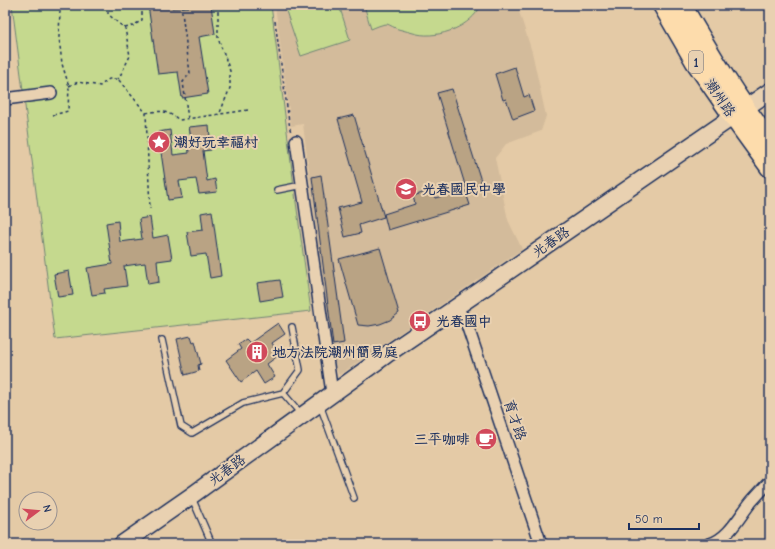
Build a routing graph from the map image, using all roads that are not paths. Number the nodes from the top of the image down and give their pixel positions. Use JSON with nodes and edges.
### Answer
{"nodes":[{"id":1,"x":662,"y":5,"type":"edge"},
{"id":2,"x":682,"y":5,"type":"edge"},
{"id":3,"x":770,"y":91,"type":"edge"},
{"id":4,"x":51,"y":94,"type":"dead end"},
{"id":5,"x":5,"y":99,"type":"edge"},
{"id":6,"x":739,"y":113,"type":"junction"},
{"id":7,"x":296,"y":141,"type":"road end"},
{"id":8,"x":770,"y":141,"type":"edge"},
{"id":9,"x":770,"y":168,"type":"edge"},
{"id":10,"x":302,"y":185,"type":"junction"},
{"id":11,"x":277,"y":190,"type":"dead end"},
{"id":12,"x":455,"y":308,"type":"junction"},
{"id":13,"x":292,"y":327,"type":"dead end"},
{"id":14,"x":162,"y":340,"type":"dead end"},
{"id":15,"x":283,"y":393,"type":"junction"},
{"id":16,"x":326,"y":398,"type":"junction"},
{"id":17,"x":302,"y":415,"type":"junction"},
{"id":18,"x":770,"y":481,"type":"edge"},
{"id":19,"x":191,"y":496,"type":"junction"},
{"id":20,"x":354,"y":498,"type":"dead end"},
{"id":21,"x":126,"y":543,"type":"edge"},
{"id":22,"x":212,"y":544,"type":"edge"},
{"id":23,"x":541,"y":544,"type":"edge"},
{"id":24,"x":710,"y":544,"type":"edge"}],
"edges":[{"from":1,"to":6,"type":"main road","name":"潮州路","number":"1"},
{"from":2,"to":6,"type":"main road","name":"潮州路","number":"1"},
{"from":3,"to":6,"type":"main road","name":"光春路"},
{"from":4,"to":5,"type":"street"},
{"from":6,"to":8,"type":"main road","name":"潮州路","number":"1"},
{"from":6,"to":9,"type":"main road","name":"潮州路","number":"1"},
{"from":6,"to":12,"type":"main road","name":"光春路"},
{"from":7,"to":10,"type":"street"},
{"from":10,"to":11,"type":"lane"},
{"from":10,"to":16,"type":"street"},
{"from":12,"to":16,"type":"main road","name":"光春路"},
{"from":12,"to":23,"type":"street","name":"育才路"},
{"from":13,"to":15,"type":"lane"},
{"from":14,"to":15,"type":"lane"},
{"from":15,"to":17,"type":"lane"},
{"from":16,"to":17,"type":"main road","name":"光春路"},
{"from":16,"to":20,"type":"lane"},
{"from":17,"to":19,"type":"main road","name":"光春路"},
{"from":18,"to":24,"type":"street"},
{"from":19,"to":21,"type":"main road","name":"光春路"},
{"from":19,"to":22,"type":"lane"}]}
